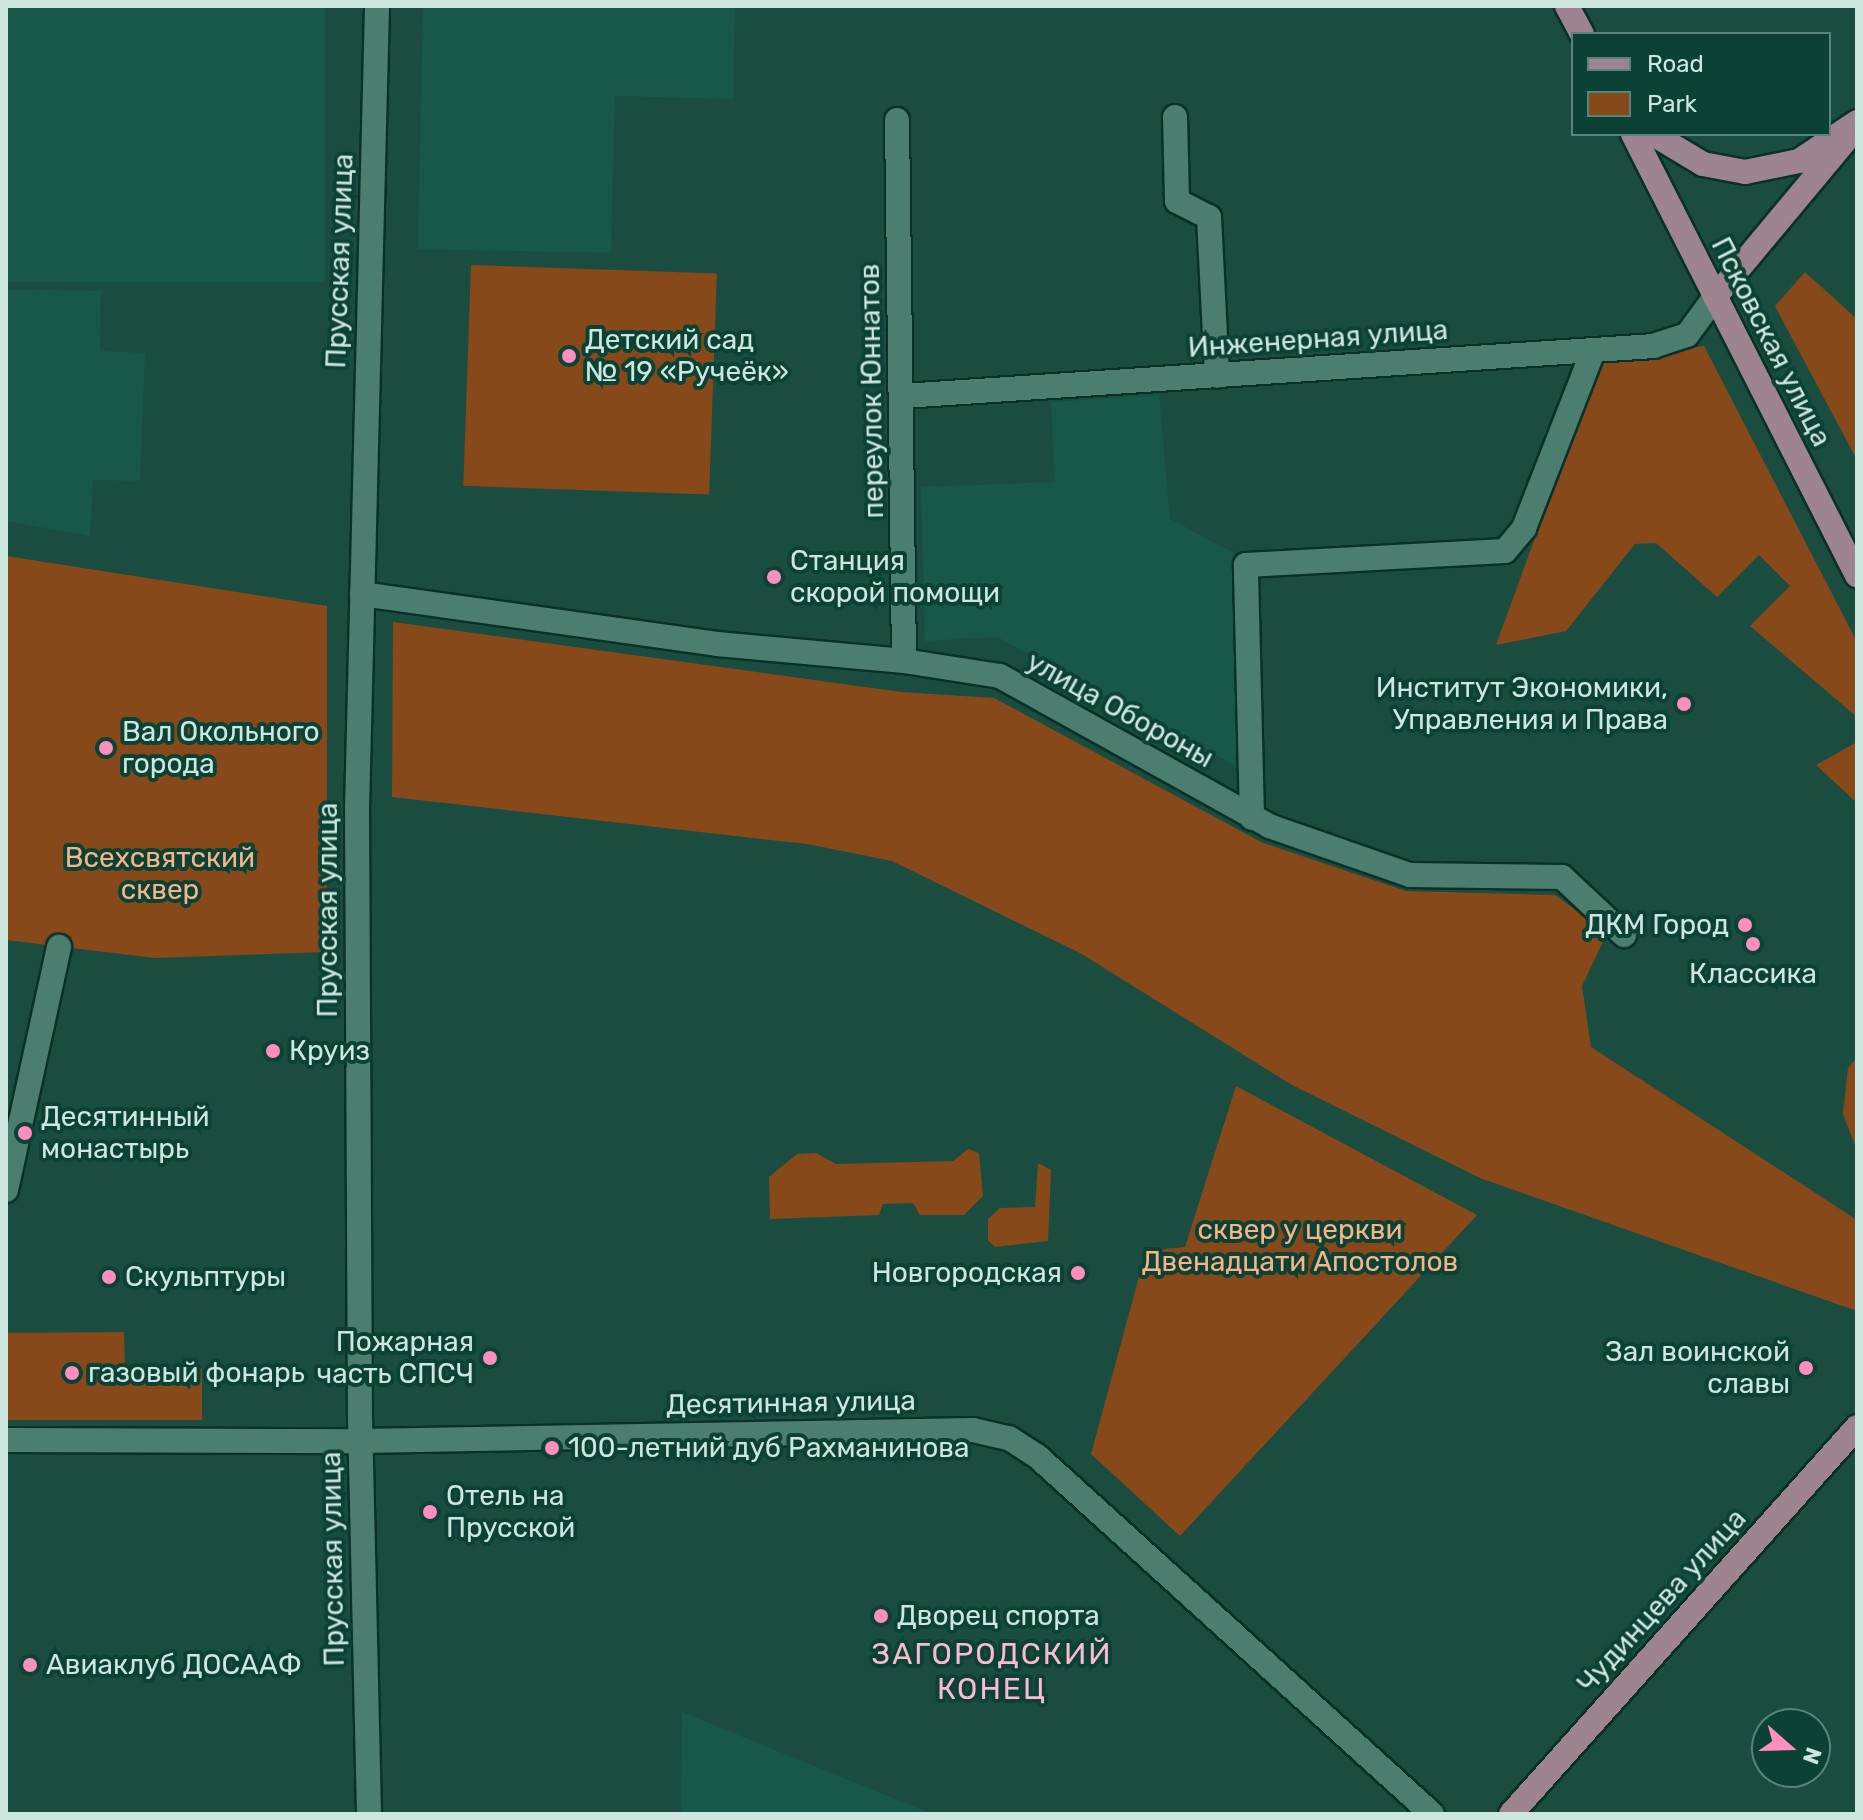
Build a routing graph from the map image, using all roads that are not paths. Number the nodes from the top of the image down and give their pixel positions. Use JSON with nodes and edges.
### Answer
{"nodes":[{"id":1,"x":377,"y":6,"type":"edge"},
{"id":2,"x":1567,"y":6,"type":"edge"},
{"id":3,"x":1581,"y":32,"type":"edge"},
{"id":4,"x":1175,"y":117,"type":"dead end"},
{"id":5,"x":897,"y":120,"type":"dead end"},
{"id":6,"x":1857,"y":125,"type":"edge"},
{"id":7,"x":1634,"y":136,"type":"edge"},
{"id":8,"x":1656,"y":136,"type":"edge"},
{"id":9,"x":1715,"y":297,"type":"junction"},
{"id":10,"x":1593,"y":351,"type":"junction"},
{"id":11,"x":1217,"y":376,"type":"junction"},
{"id":12,"x":903,"y":396,"type":"junction"},
{"id":13,"x":1857,"y":575,"type":"edge"},
{"id":14,"x":362,"y":594,"type":"junction"},
{"id":15,"x":904,"y":661,"type":"junction"},
{"id":16,"x":1252,"y":818,"type":"junction"},
{"id":17,"x":1624,"y":935,"type":"dead end"},
{"id":18,"x":59,"y":947,"type":"dead end"},
{"id":19,"x":6,"y":1190,"type":"edge"},
{"id":20,"x":1857,"y":1427,"type":"edge"},
{"id":21,"x":6,"y":1440,"type":"edge"},
{"id":22,"x":360,"y":1441,"type":"junction"},
{"id":23,"x":369,"y":1814,"type":"edge"},
{"id":24,"x":1432,"y":1814,"type":"edge"},
{"id":25,"x":1511,"y":1814,"type":"edge"}],
"edges":[{"from":1,"to":14,"type":"street","name":"Прусская улица"},
{"from":2,"to":3,"type":"main road"},
{"from":4,"to":11,"type":"street"},
{"from":5,"to":12,"type":"street","name":"переулок Юннатов"},
{"from":6,"to":8,"type":"main road"},
{"from":6,"to":9,"type":"main road"},
{"from":7,"to":9,"type":"main road","name":"Псковская улица"},
{"from":9,"to":10,"type":"street","name":"Инженерная улица"},
{"from":9,"to":13,"type":"main road","name":"Псковская улица"},
{"from":10,"to":11,"type":"street","name":"Инженерная улица"},
{"from":10,"to":16,"type":"street"},
{"from":11,"to":12,"type":"street","name":"Инженерная улица"},
{"from":12,"to":15,"type":"street","name":"переулок Юннатов"},
{"from":14,"to":15,"type":"street","name":"улица Обороны"},
{"from":14,"to":22,"type":"street","name":"Прусская улица"},
{"from":15,"to":16,"type":"street","name":"улица Обороны"},
{"from":16,"to":17,"type":"street","name":"улица Обороны"},
{"from":18,"to":19,"type":"street"},
{"from":20,"to":25,"type":"main road","name":"Чудинцева улица"},
{"from":21,"to":22,"type":"street","name":"Десятинная улица"},
{"from":22,"to":23,"type":"street","name":"Прусская улица"},
{"from":22,"to":24,"type":"street","name":"Десятинная улица"}]}
